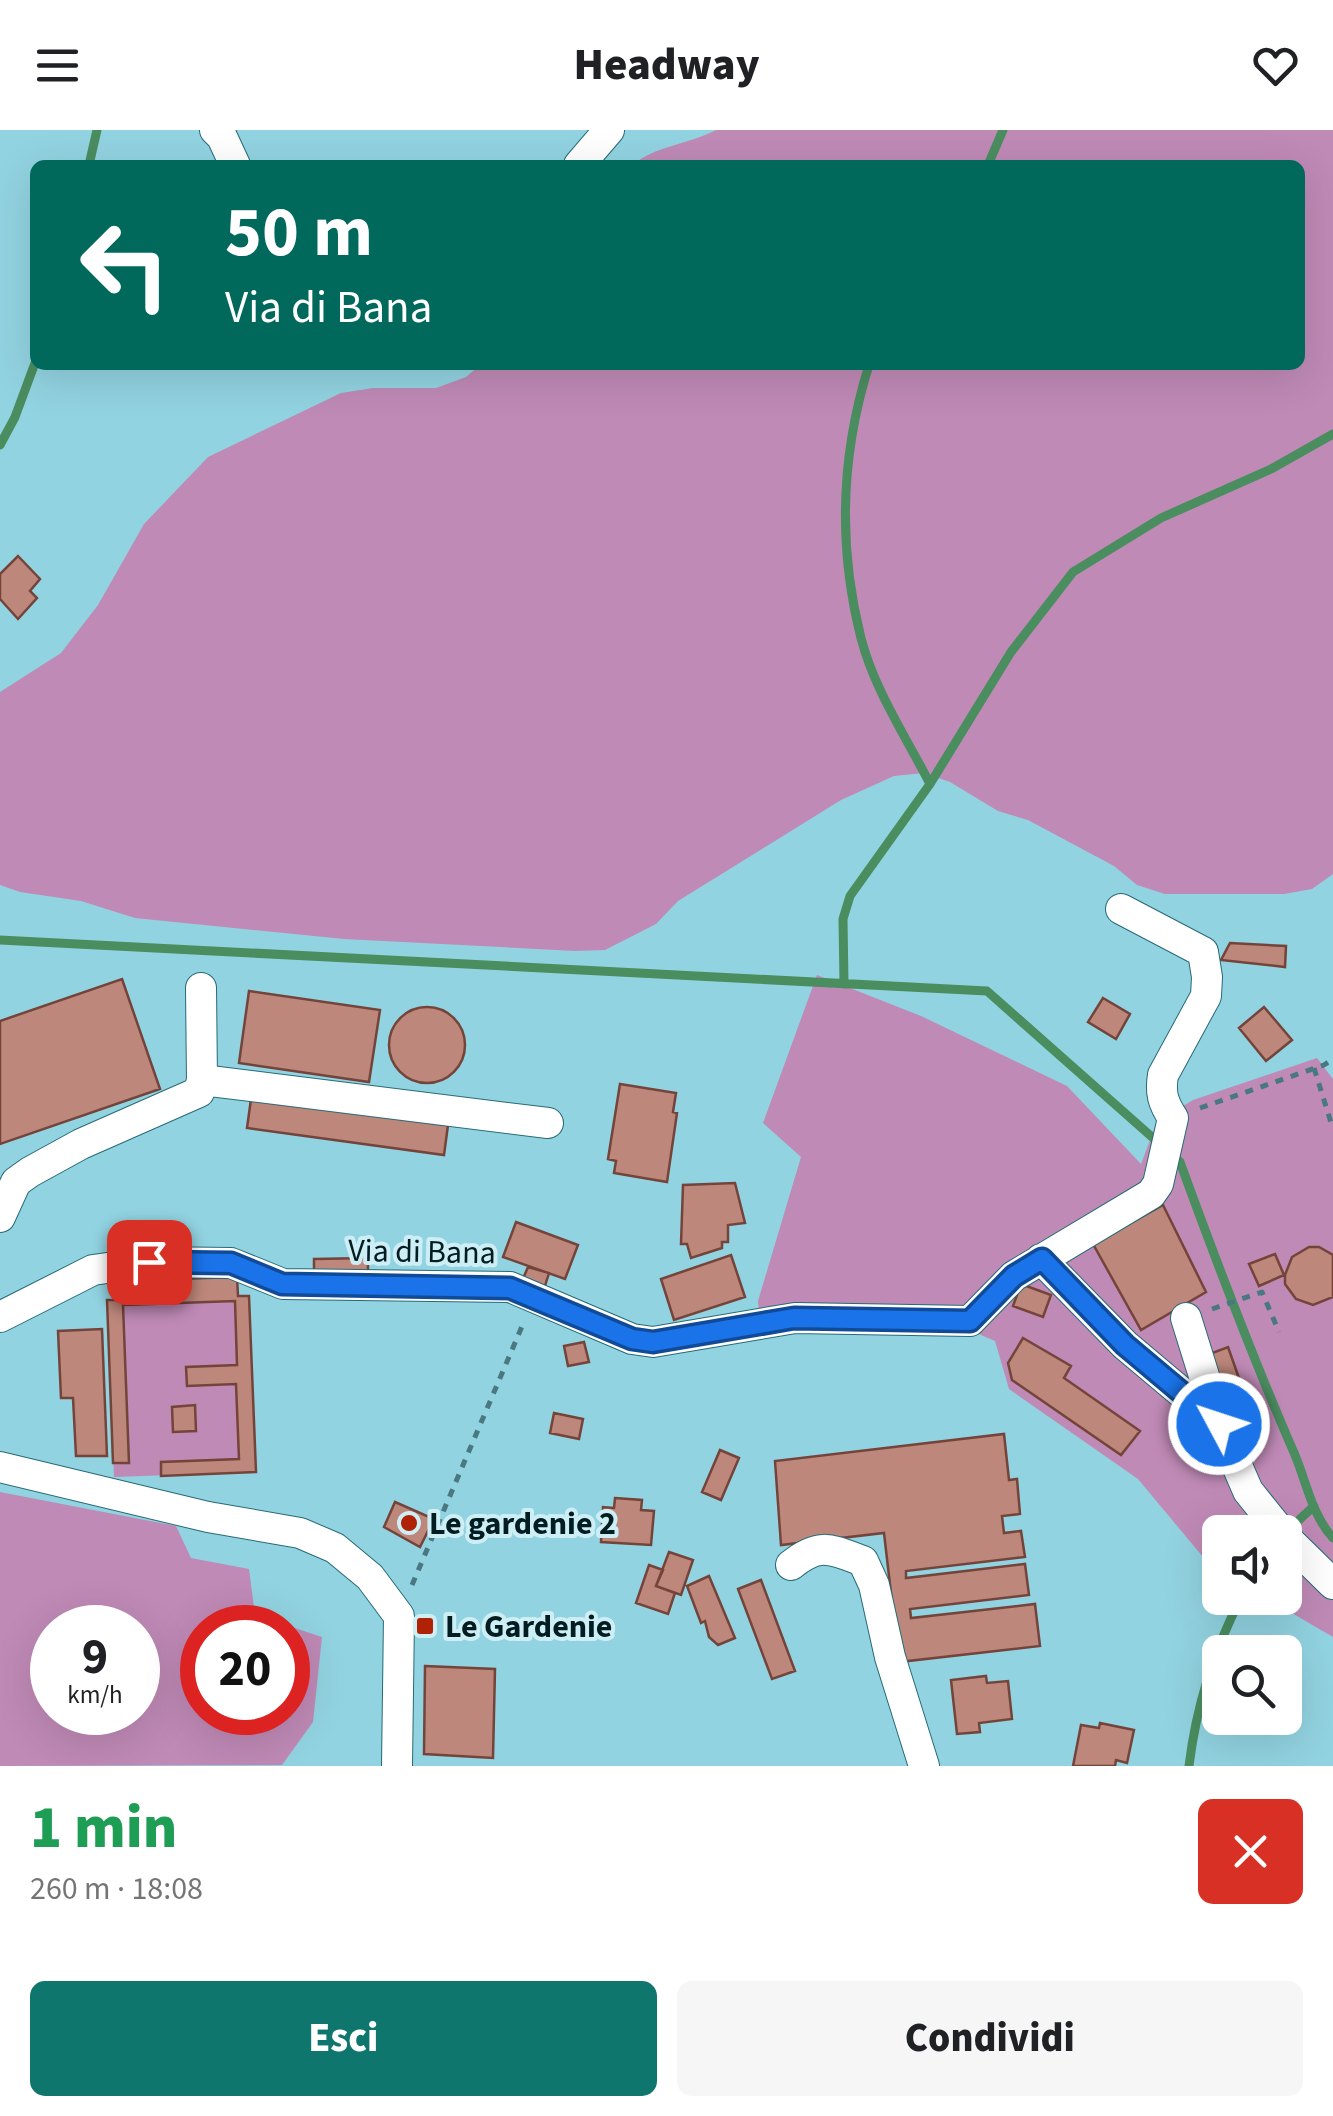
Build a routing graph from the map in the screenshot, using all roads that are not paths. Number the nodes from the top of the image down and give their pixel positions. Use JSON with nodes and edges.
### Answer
{"nodes":[{"id":1,"x":216,"y":130,"type":"edge"},
{"id":2,"x":609,"y":130,"type":"edge"},
{"id":3,"x":234,"y":160,"type":"edge"},
{"id":4,"x":583,"y":160,"type":"edge"},
{"id":5,"x":1122,"y":909,"type":"dead end"},
{"id":6,"x":201,"y":988,"type":"dead end"},
{"id":7,"x":202,"y":1080,"type":"junction"},
{"id":8,"x":548,"y":1123,"type":"dead end"},
{"id":9,"x":0,"y":1216,"type":"edge"},
{"id":10,"x":1042,"y":1259,"type":"junction"},
{"id":11,"x":1200,"y":1314,"type":"road end"},
{"id":12,"x":0,"y":1318,"type":"edge"},
{"id":13,"x":1219,"y":1424,"type":"junction"},
{"id":14,"x":0,"y":1467,"type":"edge"},
{"id":15,"x":1267,"y":1515,"type":"edge"},
{"id":16,"x":1302,"y":1554,"type":"edge"},
{"id":17,"x":791,"y":1565,"type":"dead end"},
{"id":18,"x":1333,"y":1584,"type":"edge"},
{"id":19,"x":397,"y":1766,"type":"edge"},
{"id":20,"x":924,"y":1766,"type":"edge"}],
"edges":[{"from":1,"to":3,"type":"street"},
{"from":2,"to":4,"type":"street"},
{"from":5,"to":10,"type":"street","name":"Via di Bana"},
{"from":6,"to":7,"type":"street"},
{"from":7,"to":8,"type":"street"},
{"from":7,"to":9,"type":"street"},
{"from":10,"to":12,"type":"street","name":"Via di Bana"},
{"from":10,"to":13,"type":"street"},
{"from":11,"to":13,"type":"street"},
{"from":13,"to":15,"type":"street"},
{"from":14,"to":19,"type":"street"},
{"from":16,"to":18,"type":"street"},
{"from":17,"to":20,"type":"street"}]}
